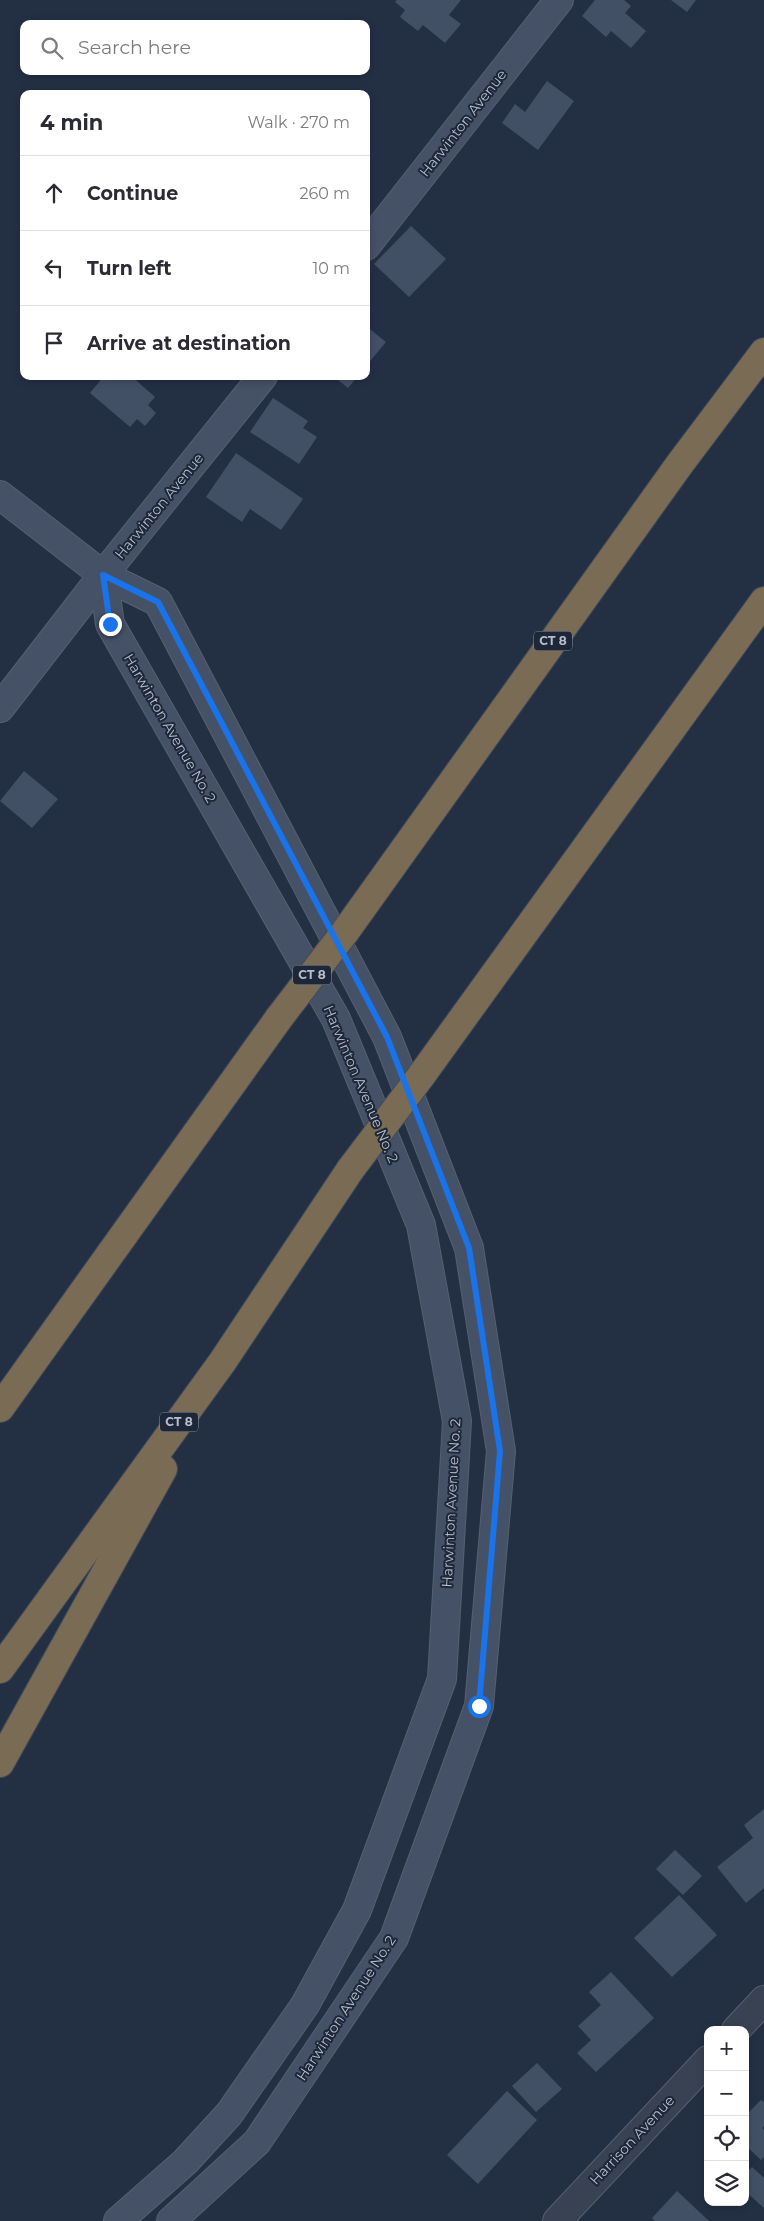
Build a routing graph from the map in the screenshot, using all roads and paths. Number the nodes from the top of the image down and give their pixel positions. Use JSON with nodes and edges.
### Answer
{"nodes":[{"id":1,"x":559,"y":0,"type":"edge"},
{"id":2,"x":370,"y":241,"type":"edge"},
{"id":3,"x":764,"y":352,"type":"edge"},
{"id":4,"x":260,"y":380,"type":"edge"},
{"id":5,"x":0,"y":495,"type":"edge"},
{"id":6,"x":103,"y":575,"type":"junction"},
{"id":7,"x":764,"y":601,"type":"edge"},
{"id":8,"x":0,"y":708,"type":"edge"},
{"id":9,"x":223,"y":1361,"type":"junction"},
{"id":10,"x":0,"y":1408,"type":"edge"},
{"id":11,"x":0,"y":1669,"type":"edge"},
{"id":12,"x":0,"y":1762,"type":"edge"},
{"id":13,"x":764,"y":2000,"type":"edge"},
{"id":14,"x":740,"y":2026,"type":"edge"},
{"id":15,"x":704,"y":2064,"type":"edge"},
{"id":16,"x":118,"y":2221,"type":"edge"},
{"id":17,"x":171,"y":2221,"type":"edge"},
{"id":18,"x":557,"y":2221,"type":"edge"}],
"edges":[{"from":1,"to":2,"type":"main road","name":"Harwinton Avenue"},
{"from":3,"to":10,"type":"highway","number":"CT 8","bridge":true},
{"from":4,"to":6,"type":"main road","name":"Harwinton Avenue"},
{"from":5,"to":6,"type":"main road"},
{"from":6,"to":8,"type":"main road","name":"Harwinton Avenue"},
{"from":6,"to":16,"type":"main road","name":"Harwinton Avenue No. 2"},
{"from":6,"to":17,"type":"main road","name":"Harwinton Avenue No. 2"},
{"from":7,"to":9,"type":"highway","number":"CT 8","bridge":true},
{"from":9,"to":11,"type":"highway","number":"CT 8"},
{"from":9,"to":12,"type":"highway"},
{"from":13,"to":14,"type":"street"},
{"from":15,"to":18,"type":"street","name":"Harrison Avenue"}]}
